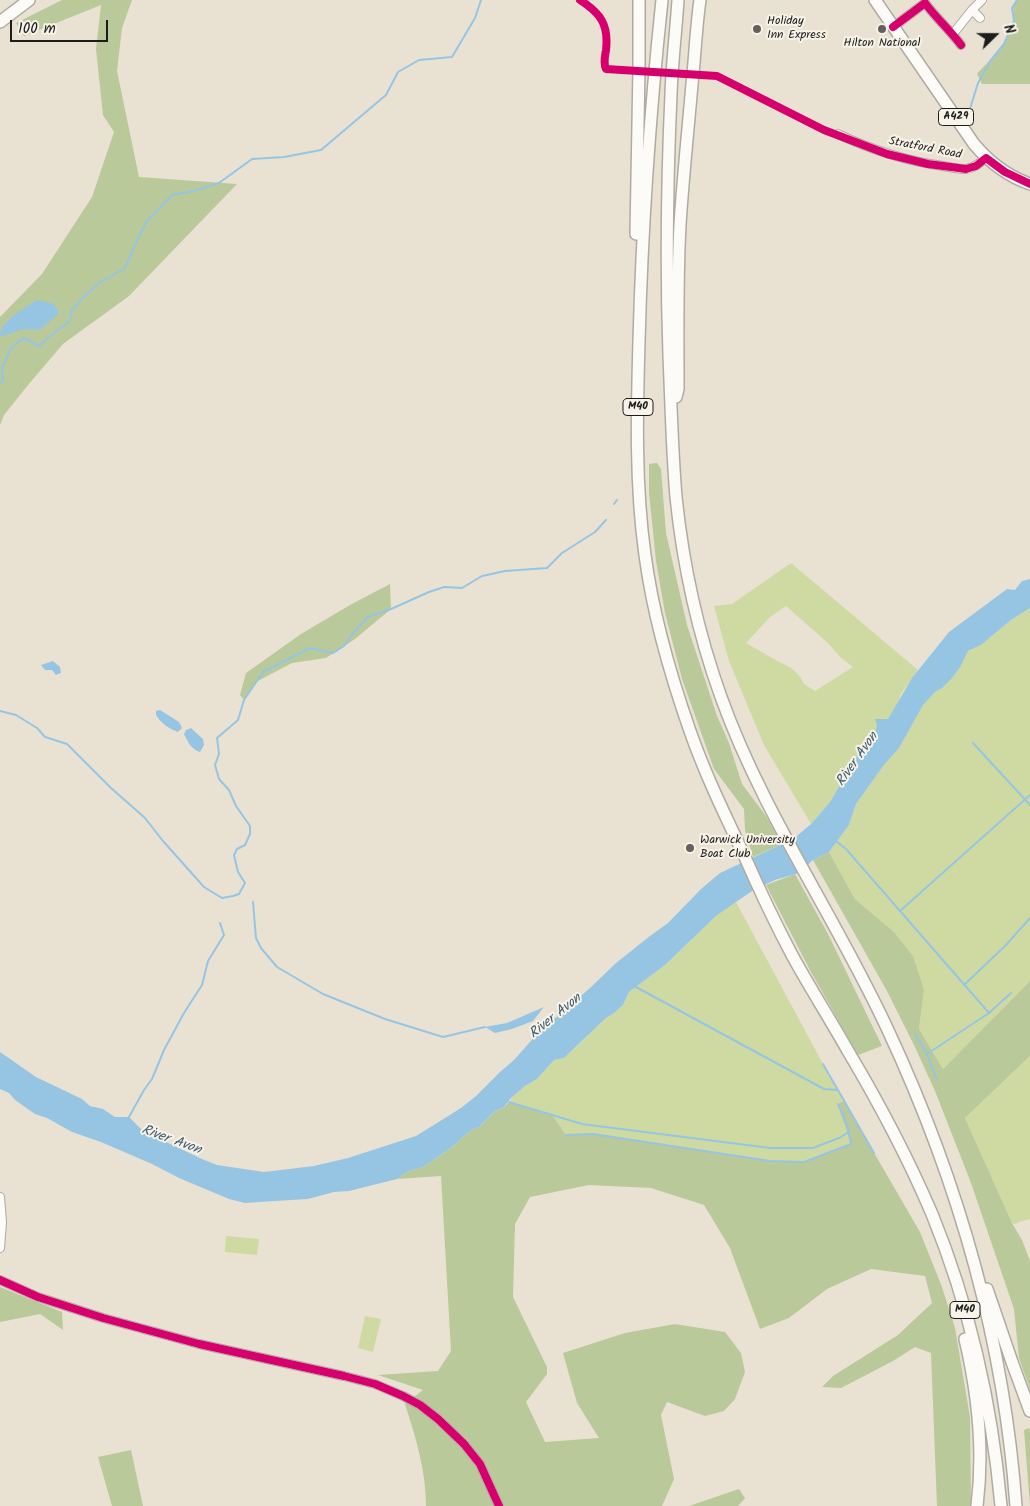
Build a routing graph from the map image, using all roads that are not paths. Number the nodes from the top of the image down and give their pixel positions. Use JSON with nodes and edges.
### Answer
{"nodes":[{"id":1,"x":29,"y":0,"type":"edge"},
{"id":2,"x":639,"y":0,"type":"edge"},
{"id":3,"x":662,"y":0,"type":"edge"},
{"id":4,"x":678,"y":0,"type":"edge"},
{"id":5,"x":700,"y":0,"type":"edge"},
{"id":6,"x":875,"y":0,"type":"edge"},
{"id":7,"x":982,"y":0,"type":"edge"},
{"id":8,"x":924,"y":1,"type":"edge"},
{"id":9,"x":972,"y":10,"type":"junction"},
{"id":10,"x":980,"y":18,"type":"dead end"},
{"id":11,"x":0,"y":22,"type":"edge"},
{"id":12,"x":893,"y":27,"type":"junction"},
{"id":13,"x":953,"y":34,"type":"junction"},
{"id":14,"x":961,"y":45,"type":"dead end"},
{"id":15,"x":838,"y":134,"type":"dead end"},
{"id":16,"x":986,"y":158,"type":"junction"},
{"id":17,"x":1030,"y":184,"type":"edge"},
{"id":18,"x":640,"y":283,"type":"junction"},
{"id":19,"x":671,"y":415,"type":"junction"},
{"id":20,"x":0,"y":1197,"type":"edge"},
{"id":21,"x":0,"y":1248,"type":"edge"},
{"id":22,"x":972,"y":1250,"type":"junction"},
{"id":23,"x":951,"y":1267,"type":"junction"},
{"id":24,"x":0,"y":1280,"type":"edge"},
{"id":25,"x":1030,"y":1411,"type":"edge"},
{"id":26,"x":499,"y":1506,"type":"edge"},
{"id":27,"x":977,"y":1506,"type":"edge"},
{"id":28,"x":1001,"y":1506,"type":"edge"},
{"id":29,"x":1016,"y":1506,"type":"edge"}],
"edges":[{"from":1,"to":11,"type":"highway"},
{"from":2,"to":18,"type":"highway","number":"M40"},
{"from":3,"to":18,"type":"highway","number":"M40"},
{"from":4,"to":19,"type":"highway","number":"M40"},
{"from":5,"to":19,"type":"highway","number":"M40"},
{"from":6,"to":12,"type":"highway","name":"Stratford Road","number":"A429"},
{"from":7,"to":9,"type":"street"},
{"from":8,"to":12,"type":"street"},
{"from":8,"to":13,"type":"street"},
{"from":9,"to":10,"type":"street"},
{"from":9,"to":13,"type":"street"},
{"from":12,"to":16,"type":"highway","name":"Stratford Road","number":"A429"},
{"from":13,"to":14,"type":"street"},
{"from":15,"to":16,"type":"street","name":"Stratford Road"},
{"from":16,"to":17,"type":"highway","name":"Stratford Road","number":"A429"},
{"from":18,"to":23,"type":"highway","number":"M40"},
{"from":19,"to":22,"type":"highway","number":"M40"},
{"from":20,"to":21,"type":"street"},
{"from":22,"to":25,"type":"highway","number":"M40"},
{"from":22,"to":29,"type":"highway","number":"M40"},
{"from":23,"to":27,"type":"highway","number":"M40"},
{"from":23,"to":28,"type":"highway","number":"M40"},
{"from":24,"to":26,"type":"street"}]}
